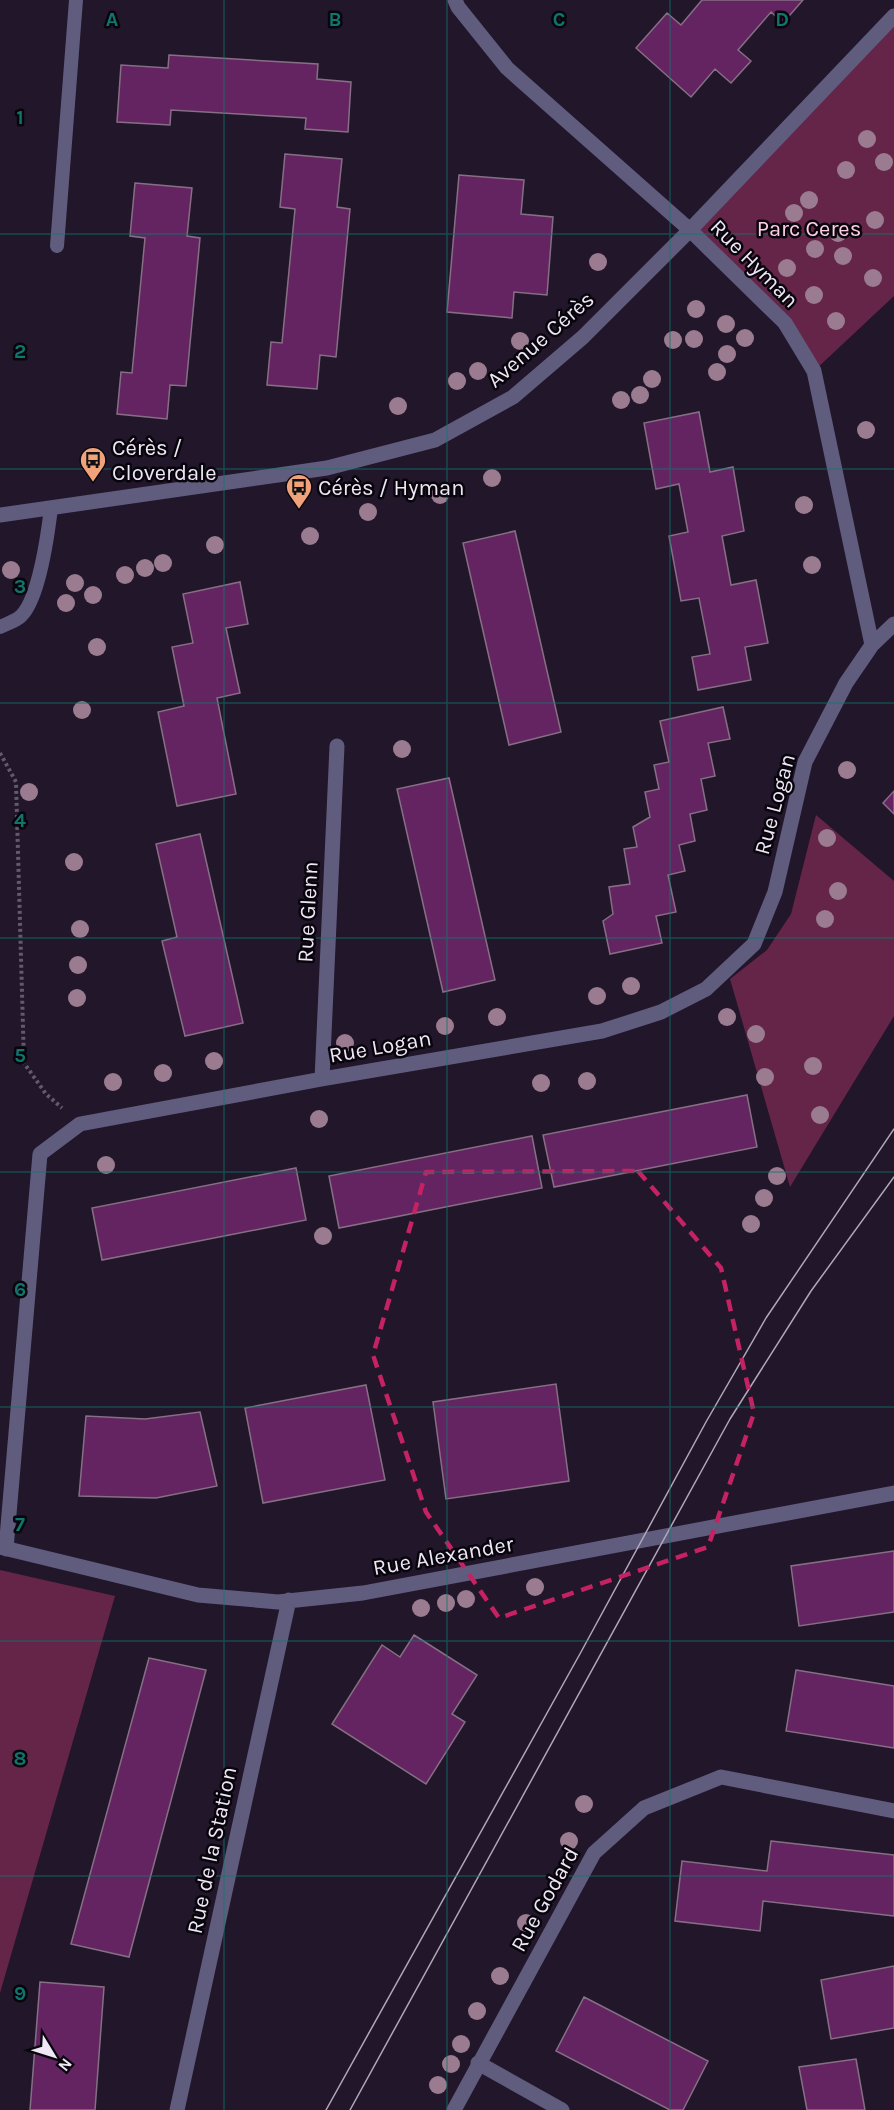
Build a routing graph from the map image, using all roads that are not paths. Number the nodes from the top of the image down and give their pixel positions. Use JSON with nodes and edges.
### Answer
{"nodes":[{"id":1,"x":76,"y":0,"type":"edge"},
{"id":2,"x":455,"y":0,"type":"edge"},
{"id":3,"x":894,"y":16,"type":"edge"},
{"id":4,"x":690,"y":230,"type":"junction"},
{"id":5,"x":57,"y":246,"type":"dead end"},
{"id":6,"x":51,"y":508,"type":"junction"},
{"id":7,"x":0,"y":515,"type":"edge"},
{"id":8,"x":894,"y":624,"type":"edge"},
{"id":9,"x":0,"y":627,"type":"edge"},
{"id":10,"x":872,"y":645,"type":"junction"},
{"id":11,"x":337,"y":746,"type":"dead end"},
{"id":12,"x":322,"y":1079,"type":"junction"},
{"id":13,"x":894,"y":1493,"type":"edge"},
{"id":14,"x":3,"y":1548,"type":"edge"},
{"id":15,"x":289,"y":1600,"type":"junction"},
{"id":16,"x":894,"y":1811,"type":"edge"},
{"id":17,"x":478,"y":2063,"type":"junction"},
{"id":18,"x":177,"y":2110,"type":"edge"},
{"id":19,"x":454,"y":2110,"type":"edge"},
{"id":20,"x":562,"y":2110,"type":"edge"}],
"edges":[{"from":1,"to":5,"type":"lane"},
{"from":2,"to":4,"type":"street","name":"Rue Hyman"},
{"from":3,"to":4,"type":"street","name":"Avenue Cérès"},
{"from":4,"to":6,"type":"street","name":"Avenue Cérès"},
{"from":4,"to":10,"type":"street","name":"Rue Hyman"},
{"from":6,"to":7,"type":"street","name":"Avenue Cérès"},
{"from":6,"to":9,"type":"lane"},
{"from":8,"to":10,"type":"street","name":"Rue Logan"},
{"from":10,"to":12,"type":"street","name":"Rue Logan"},
{"from":11,"to":12,"type":"street","name":"Rue Glenn"},
{"from":12,"to":14,"type":"street","name":"Rue Logan"},
{"from":13,"to":15,"type":"street","name":"Rue Alexander"},
{"from":14,"to":15,"type":"street","name":"Rue Alexander"},
{"from":15,"to":18,"type":"street","name":"Rue de la Station"},
{"from":16,"to":17,"type":"street","name":"Rue Godard"},
{"from":17,"to":19,"type":"street","name":"Rue Godard"},
{"from":17,"to":20,"type":"street"}]}
